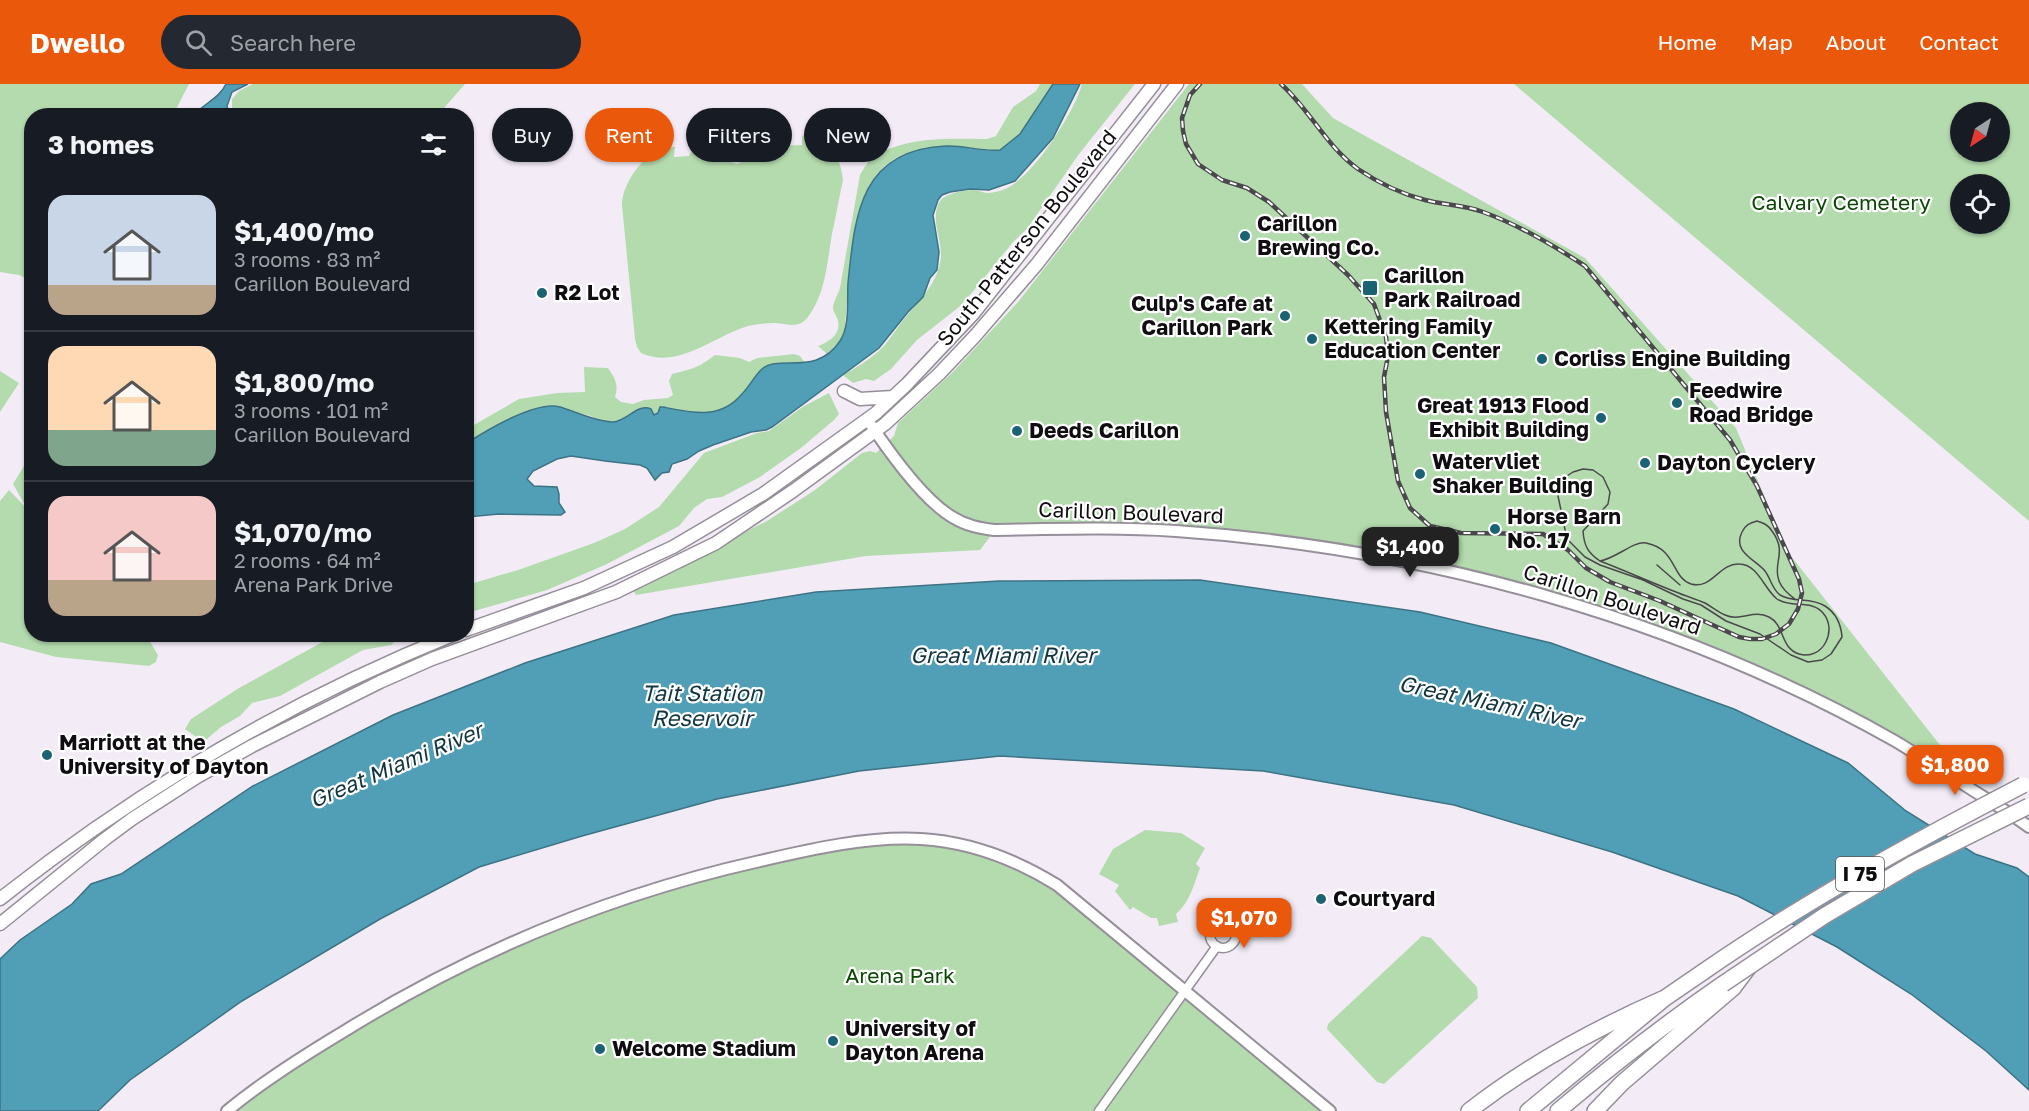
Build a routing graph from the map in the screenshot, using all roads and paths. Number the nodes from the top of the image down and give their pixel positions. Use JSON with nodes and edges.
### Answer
{"nodes":[{"id":1,"x":1154,"y":84,"type":"edge"},
{"id":2,"x":1177,"y":84,"type":"edge"},
{"id":3,"x":844,"y":391,"type":"dead end"},
{"id":4,"x":893,"y":397,"type":"junction"},
{"id":5,"x":867,"y":419,"type":"junction"},
{"id":6,"x":875,"y":431,"type":"junction"},
{"id":7,"x":474,"y":627,"type":"edge"},
{"id":8,"x":436,"y":642,"type":"edge"},
{"id":9,"x":2026,"y":784,"type":"edge"},
{"id":10,"x":2029,"y":806,"type":"edge"},
{"id":11,"x":2029,"y":827,"type":"edge"},
{"id":12,"x":0,"y":899,"type":"edge"},
{"id":13,"x":0,"y":924,"type":"edge"},
{"id":14,"x":1217,"y":946,"type":"dead end"},
{"id":15,"x":1728,"y":986,"type":"junction"},
{"id":16,"x":1186,"y":991,"type":"junction"},
{"id":17,"x":1665,"y":998,"type":"junction"},
{"id":18,"x":227,"y":1111,"type":"edge"},
{"id":19,"x":1098,"y":1111,"type":"edge"},
{"id":20,"x":1330,"y":1111,"type":"edge"},
{"id":21,"x":1469,"y":1111,"type":"edge"},
{"id":22,"x":1528,"y":1111,"type":"edge"},
{"id":23,"x":1558,"y":1111,"type":"edge"},
{"id":24,"x":1595,"y":1111,"type":"edge"}],
"edges":[{"from":1,"to":4,"type":"main road","name":"South Patterson Boulevard"},
{"from":2,"to":6,"type":"main road","name":"South Patterson Boulevard"},
{"from":3,"to":4,"type":"main road"},
{"from":4,"to":5,"type":"main road","name":"South Patterson Boulevard"},
{"from":5,"to":6,"type":"street","name":"Carillon Boulevard"},
{"from":5,"to":7,"type":"main road","name":"South Patterson Boulevard"},
{"from":6,"to":11,"type":"street","name":"Carillon Boulevard"},
{"from":6,"to":13,"type":"main road","name":"South Patterson Boulevard"},
{"from":8,"to":12,"type":"main road"},
{"from":9,"to":17,"type":"highway","number":"I 75","bridge":true},
{"from":10,"to":15,"type":"highway","number":"I 75","bridge":true},
{"from":14,"to":16,"type":"street"},
{"from":15,"to":23,"type":"highway","number":"I 75"},
{"from":15,"to":24,"type":"highway"},
{"from":16,"to":18,"type":"street"},
{"from":16,"to":19,"type":"street"},
{"from":16,"to":20,"type":"street"},
{"from":17,"to":21,"type":"highway"},
{"from":17,"to":22,"type":"highway","number":"I 75"}]}
